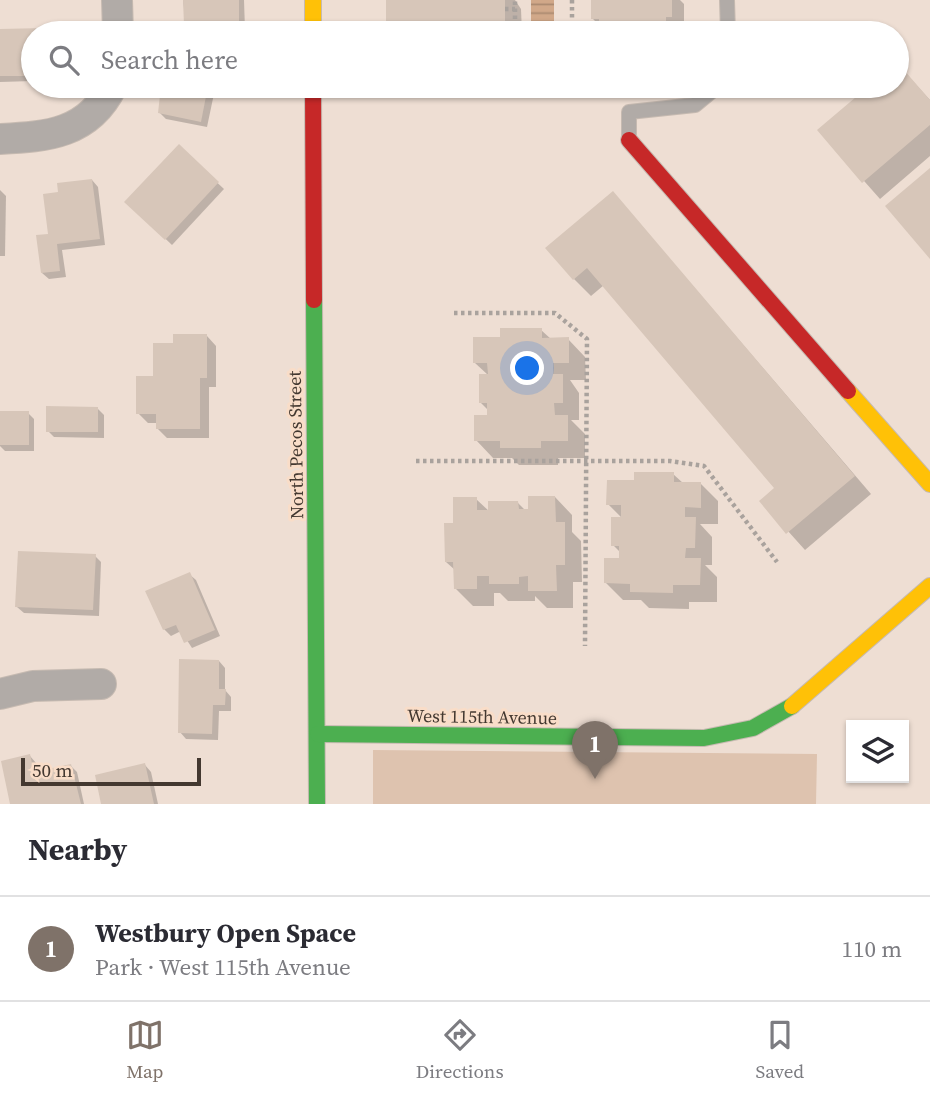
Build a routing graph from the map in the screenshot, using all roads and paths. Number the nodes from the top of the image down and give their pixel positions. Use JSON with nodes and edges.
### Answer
{"nodes":[{"id":1,"x":117,"y":0,"type":"edge"},
{"id":2,"x":313,"y":0,"type":"edge"},
{"id":3,"x":515,"y":0,"type":"edge"},
{"id":4,"x":572,"y":0,"type":"edge"},
{"id":5,"x":727,"y":0,"type":"edge"},
{"id":6,"x":505,"y":9,"type":"dead end"},
{"id":7,"x":515,"y":9,"type":"junction"},
{"id":8,"x":118,"y":21,"type":"edge"},
{"id":9,"x":313,"y":21,"type":"edge"},
{"id":10,"x":515,"y":21,"type":"edge"},
{"id":11,"x":572,"y":21,"type":"edge"},
{"id":12,"x":728,"y":21,"type":"edge"},
{"id":13,"x":104,"y":98,"type":"edge"},
{"id":14,"x":313,"y":98,"type":"edge"},
{"id":15,"x":704,"y":98,"type":"edge"},
{"id":16,"x":0,"y":139,"type":"edge"},
{"id":17,"x":629,"y":140,"type":"joint"},
{"id":18,"x":454,"y":313,"type":"dead end"},
{"id":19,"x":416,"y":461,"type":"dead end"},
{"id":20,"x":586,"y":461,"type":"junction"},
{"id":21,"x":930,"y":484,"type":"edge"},
{"id":22,"x":777,"y":562,"type":"dead end"},
{"id":23,"x":930,"y":586,"type":"edge"},
{"id":24,"x":585,"y":646,"type":"dead end"},
{"id":25,"x":101,"y":684,"type":"dead end"},
{"id":26,"x":0,"y":694,"type":"edge"},
{"id":27,"x":318,"y":734,"type":"junction"},
{"id":28,"x":317,"y":804,"type":"edge"}],
"edges":[{"from":1,"to":8,"type":"street"},
{"from":2,"to":9,"type":"street"},
{"from":3,"to":7,"type":"path"},
{"from":4,"to":11,"type":"path"},
{"from":5,"to":12,"type":"lane"},
{"from":6,"to":7,"type":"path"},
{"from":7,"to":10,"type":"path"},
{"from":13,"to":16,"type":"street"},
{"from":14,"to":27,"type":"street","name":"North Pecos Street"},
{"from":15,"to":17,"type":"lane"},
{"from":17,"to":21,"type":"street"},
{"from":18,"to":20,"type":"path"},
{"from":19,"to":20,"type":"path"},
{"from":20,"to":22,"type":"path"},
{"from":20,"to":24,"type":"path"},
{"from":23,"to":27,"type":"street","name":"West 115th Avenue"},
{"from":25,"to":26,"type":"street"},
{"from":27,"to":28,"type":"street","name":"North Pecos Street"}]}
